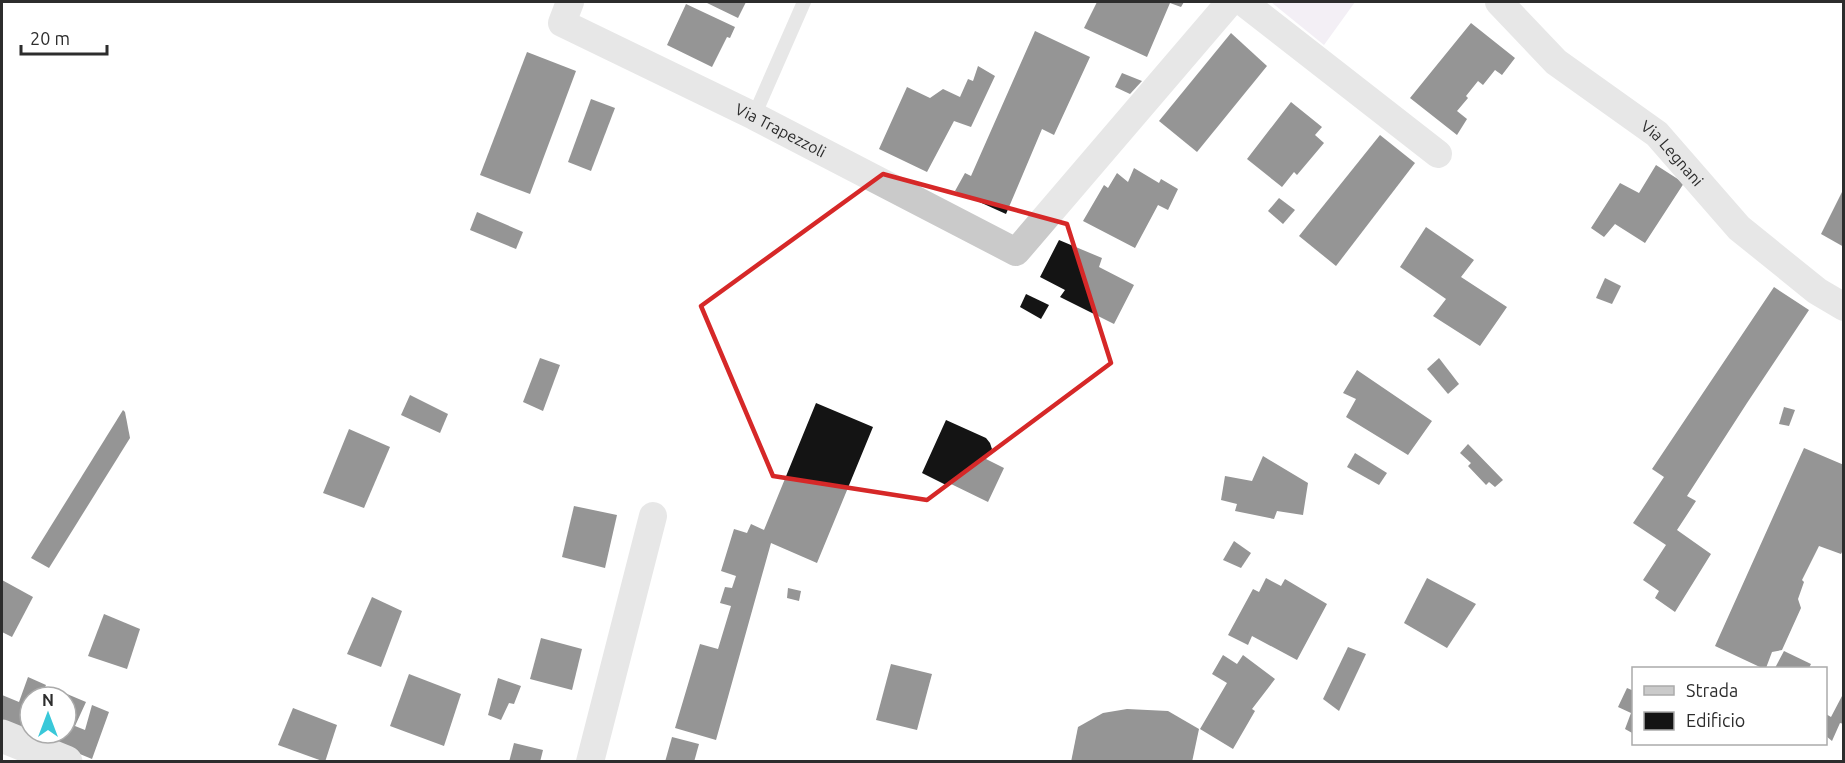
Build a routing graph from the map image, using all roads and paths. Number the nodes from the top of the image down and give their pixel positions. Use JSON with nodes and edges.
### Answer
{"nodes":[{"id":1,"x":570,"y":2,"type":"edge"},
{"id":2,"x":804,"y":2,"type":"edge"},
{"id":3,"x":1230,"y":2,"type":"edge"},
{"id":4,"x":1243,"y":2,"type":"edge"},
{"id":5,"x":1499,"y":2,"type":"edge"},
{"id":6,"x":754,"y":116,"type":"junction"},
{"id":7,"x":1437,"y":154,"type":"dead end"},
{"id":8,"x":1844,"y":307,"type":"edge"},
{"id":9,"x":653,"y":516,"type":"dead end"},
{"id":10,"x":2,"y":736,"type":"edge"},
{"id":11,"x":66,"y":762,"type":"edge"},
{"id":12,"x":590,"y":762,"type":"edge"}],
"edges":[{"from":1,"to":6,"type":"street","name":"Via Trapezzoli"},
{"from":2,"to":6,"type":"lane"},
{"from":3,"to":6,"type":"street","name":"Via Trapezzoli"},
{"from":4,"to":7,"type":"street"},
{"from":5,"to":8,"type":"street","name":"Via Legnani"},
{"from":9,"to":12,"type":"street"},
{"from":10,"to":11,"type":"street"}]}
